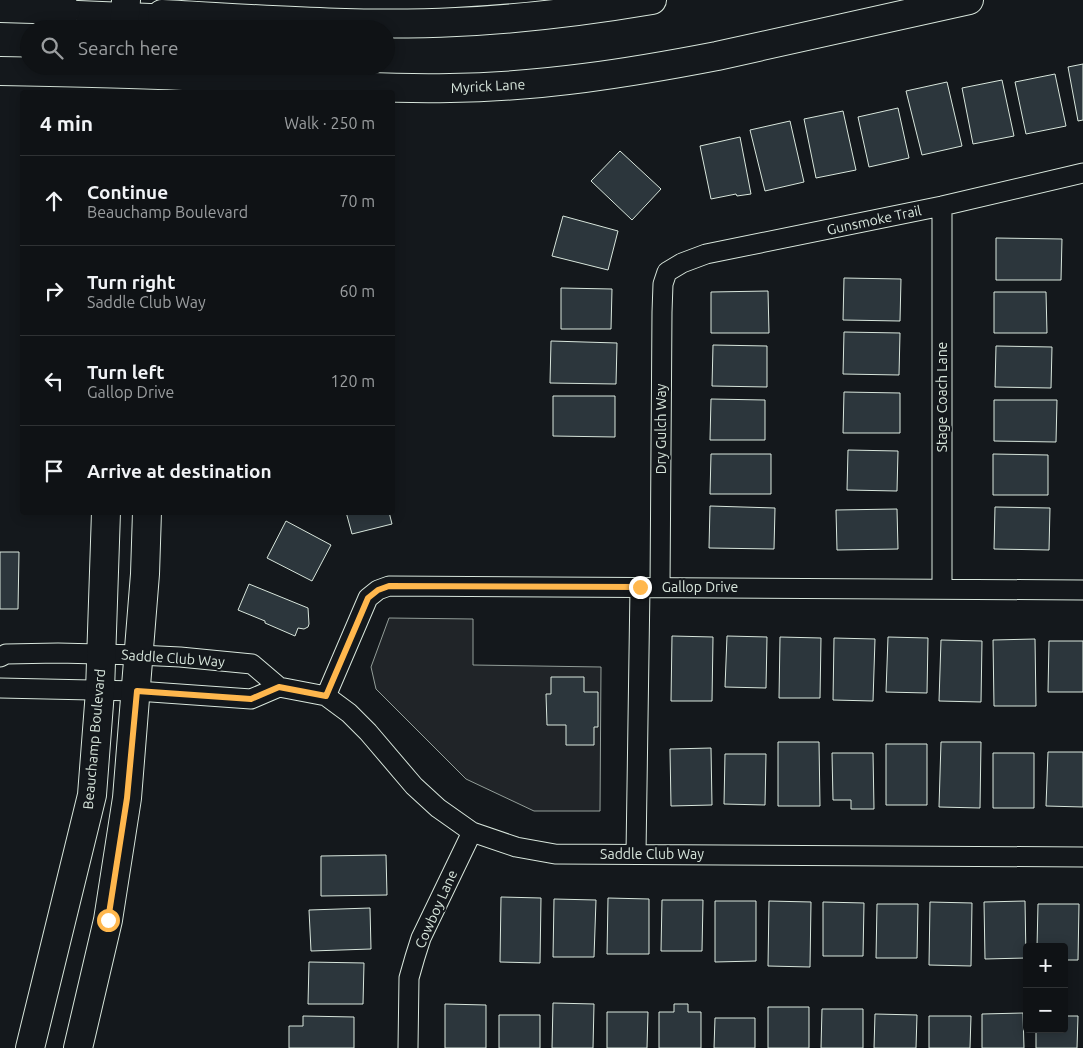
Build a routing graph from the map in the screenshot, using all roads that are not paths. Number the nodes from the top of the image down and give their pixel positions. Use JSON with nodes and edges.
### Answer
{"nodes":[{"id":1,"x":652,"y":0,"type":"edge"},
{"id":2,"x":969,"y":0,"type":"edge"},
{"id":3,"x":0,"y":8,"type":"edge"},
{"id":4,"x":66,"y":10,"type":"joint"},
{"id":5,"x":125,"y":14,"type":"edge"},
{"id":6,"x":162,"y":14,"type":"edge"},
{"id":7,"x":314,"y":20,"type":"edge"},
{"id":8,"x":395,"y":22,"type":"edge"},
{"id":9,"x":0,"y":71,"type":"edge"},
{"id":10,"x":20,"y":72,"type":"edge"},
{"id":11,"x":69,"y":75,"type":"edge"},
{"id":12,"x":121,"y":78,"type":"edge"},
{"id":13,"x":159,"y":78,"type":"edge"},
{"id":14,"x":1083,"y":173,"type":"edge"},
{"id":15,"x":942,"y":206,"type":"junction"},
{"id":16,"x":666,"y":272,"type":"joint"},
{"id":17,"x":106,"y":515,"type":"edge"},
{"id":18,"x":147,"y":515,"type":"edge"},
{"id":19,"x":640,"y":587,"type":"junction"},
{"id":20,"x":660,"y":587,"type":"junction"},
{"id":21,"x":942,"y":588,"type":"junction"},
{"id":22,"x":1083,"y":590,"type":"edge"},
{"id":23,"x":102,"y":654,"type":"junction"},
{"id":24,"x":139,"y":655,"type":"junction"},
{"id":25,"x":0,"y":656,"type":"edge"},
{"id":26,"x":279,"y":687,"type":"junction"},
{"id":27,"x":0,"y":688,"type":"edge"},
{"id":28,"x":100,"y":691,"type":"junction"},
{"id":29,"x":137,"y":691,"type":"junction"},
{"id":30,"x":326,"y":696,"type":"junction"},
{"id":31,"x":472,"y":832,"type":"junction"},
{"id":32,"x":636,"y":853,"type":"junction"},
{"id":33,"x":1083,"y":856,"type":"edge"},
{"id":34,"x":30,"y":1048,"type":"edge"},
{"id":35,"x":78,"y":1048,"type":"edge"},
{"id":36,"x":408,"y":1048,"type":"edge"}],
"edges":[{"from":1,"to":8,"type":"street"},
{"from":2,"to":13,"type":"street","name":"Myrick Lane"},
{"from":3,"to":4,"type":"street"},
{"from":4,"to":5,"type":"street"},
{"from":5,"to":6,"type":"street"},
{"from":6,"to":7,"type":"street"},
{"from":9,"to":10,"type":"street","name":"Myrick Lane"},
{"from":11,"to":12,"type":"street","name":"Myrick Lane"},
{"from":12,"to":13,"type":"street","name":"Myrick Lane"},
{"from":14,"to":15,"type":"street","name":"Gunsmoke Trail"},
{"from":15,"to":16,"type":"street","name":"Gunsmoke Trail"},
{"from":15,"to":21,"type":"street","name":"Stage Coach Lane"},
{"from":16,"to":20,"type":"street","name":"Dry Gulch Way"},
{"from":17,"to":23,"type":"street","name":"Beauchamp Boulevard"},
{"from":18,"to":24,"type":"street"},
{"from":19,"to":20,"type":"street","name":"Gallop Drive"},
{"from":19,"to":30,"type":"street","name":"Gallop Drive"},
{"from":19,"to":32,"type":"street"},
{"from":20,"to":21,"type":"street","name":"Gallop Drive"},
{"from":21,"to":22,"type":"street","name":"Gallop Drive"},
{"from":23,"to":24,"type":"street","name":"Saddle Club Way"},
{"from":23,"to":25,"type":"street","name":"Saddle Club Way"},
{"from":23,"to":28,"type":"street","name":"Beauchamp Boulevard"},
{"from":24,"to":26,"type":"street","name":"Saddle Club Way"},
{"from":24,"to":29,"type":"street"},
{"from":26,"to":29,"type":"street"},
{"from":26,"to":30,"type":"street","name":"Saddle Club Way"},
{"from":27,"to":28,"type":"street"},
{"from":28,"to":29,"type":"street"},
{"from":28,"to":34,"type":"street","name":"Beauchamp Boulevard"},
{"from":29,"to":35,"type":"street"},
{"from":30,"to":31,"type":"street","name":"Saddle Club Way"},
{"from":31,"to":32,"type":"street","name":"Saddle Club Way"},
{"from":31,"to":36,"type":"street","name":"Cowboy Lane"},
{"from":32,"to":33,"type":"street","name":"Saddle Club Way"}]}
